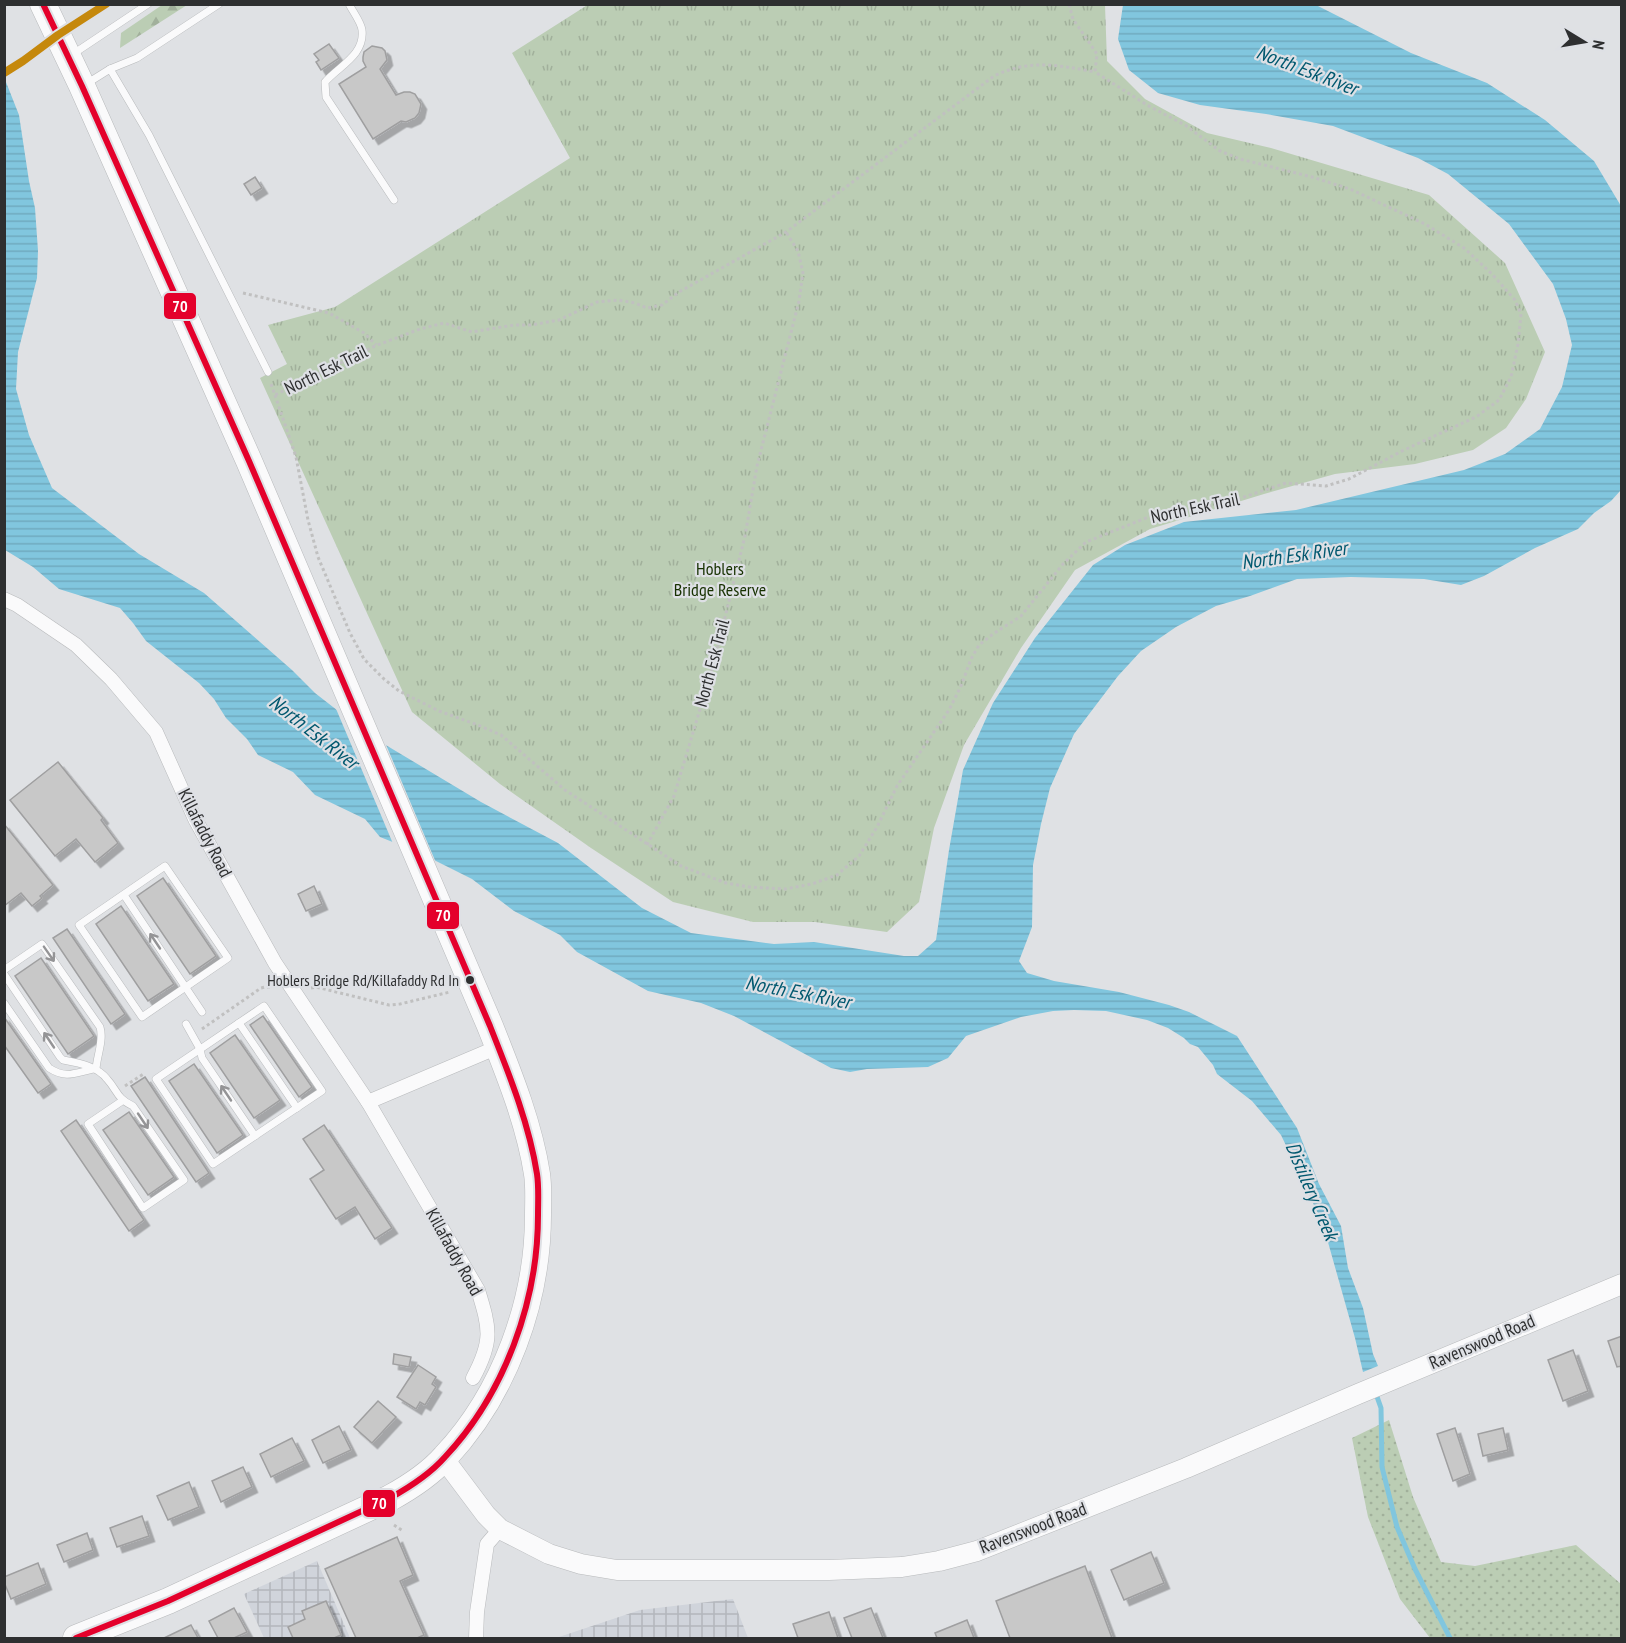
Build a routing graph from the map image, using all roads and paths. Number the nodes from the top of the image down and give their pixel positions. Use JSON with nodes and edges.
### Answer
{"nodes":[{"id":1,"x":43,"y":4,"type":"edge"},
{"id":2,"x":148,"y":4,"type":"edge"},
{"id":3,"x":219,"y":4,"type":"edge"},
{"id":4,"x":349,"y":4,"type":"edge"},
{"id":5,"x":1069,"y":4,"type":"edge"},
{"id":6,"x":68,"y":58,"type":"junction"},
{"id":7,"x":110,"y":69,"type":"junction"},
{"id":8,"x":1095,"y":72,"type":"junction"},
{"id":9,"x":82,"y":87,"type":"junction"},
{"id":10,"x":394,"y":200,"type":"dead end"},
{"id":11,"x":786,"y":232,"type":"junction"},
{"id":12,"x":229,"y":296,"type":"junction"},
{"id":13,"x":377,"y":346,"type":"junction"},
{"id":14,"x":267,"y":372,"type":"joint"},
{"id":15,"x":275,"y":394,"type":"junction"},
{"id":16,"x":4,"y":599,"type":"edge"},
{"id":17,"x":647,"y":845,"type":"junction"},
{"id":18,"x":124,"y":895,"type":"junction"},
{"id":19,"x":4,"y":970,"type":"edge"},
{"id":20,"x":4,"y":974,"type":"edge"},
{"id":21,"x":185,"y":987,"type":"junction"},
{"id":22,"x":311,"y":988,"type":"dead end"},
{"id":23,"x":450,"y":992,"type":"dead end"},
{"id":24,"x":4,"y":1003,"type":"edge"},
{"id":25,"x":202,"y":1012,"type":"dead end"},
{"id":26,"x":186,"y":1023,"type":"dead end"},
{"id":27,"x":239,"y":1023,"type":"junction"},
{"id":28,"x":498,"y":1047,"type":"junction"},
{"id":29,"x":200,"y":1049,"type":"junction"},
{"id":30,"x":96,"y":1069,"type":"junction"},
{"id":31,"x":122,"y":1101,"type":"junction"},
{"id":32,"x":368,"y":1102,"type":"junction"},
{"id":33,"x":297,"y":1108,"type":"junction"},
{"id":34,"x":255,"y":1136,"type":"junction"},
{"id":35,"x":1622,"y":1284,"type":"edge"},
{"id":36,"x":473,"y":1378,"type":"dead end"},
{"id":37,"x":444,"y":1459,"type":"junction"},
{"id":38,"x":394,"y":1525,"type":"dead end"},
{"id":39,"x":500,"y":1529,"type":"junction"},
{"id":40,"x":403,"y":1531,"type":"dead end"},
{"id":41,"x":76,"y":1638,"type":"edge"},
{"id":42,"x":477,"y":1638,"type":"edge"}],
"edges":[{"from":1,"to":6,"type":"highway"},
{"from":2,"to":6,"type":"lane"},
{"from":3,"to":7,"type":"lane"},
{"from":4,"to":10,"type":"lane"},
{"from":5,"to":8,"type":"path"},
{"from":6,"to":9,"type":"highway"},
{"from":7,"to":9,"type":"lane"},
{"from":7,"to":12,"type":"lane"},
{"from":8,"to":11,"type":"path","name":"North Esk Trail"},
{"from":8,"to":17,"type":"path","name":"North Esk Trail"},
{"from":9,"to":28,"type":"highway"},
{"from":11,"to":13,"type":"path","name":"North Esk Trail"},
{"from":11,"to":17,"type":"path","name":"North Esk Trail"},
{"from":12,"to":13,"type":"path","name":"North Esk Trail"},
{"from":12,"to":14,"type":"lane"},
{"from":13,"to":15,"type":"path","name":"North Esk Trail"},
{"from":14,"to":15,"type":"path","name":"North Esk Trail"},
{"from":15,"to":17,"type":"path","name":"North Esk Trail"},
{"from":16,"to":32,"type":"street","name":"Killafaddy Road"},
{"from":21,"to":18,"type":"lane","one_way":true},
{"from":18,"to":21,"type":"lane"},
{"from":18,"to":21,"type":"lane"},
{"from":19,"to":30,"type":"lane","one_way":true},
{"from":30,"to":20,"type":"lane","one_way":true},
{"from":21,"to":25,"type":"lane"},
{"from":22,"to":23,"type":"path"},
{"from":24,"to":30,"type":"lane"},
{"from":26,"to":29,"type":"lane"},
{"from":27,"to":29,"type":"lane"},
{"from":27,"to":33,"type":"lane"},
{"from":27,"to":33,"type":"lane"},
{"from":28,"to":32,"type":"street"},
{"from":28,"to":37,"type":"highway"},
{"from":34,"to":29,"type":"lane","one_way":true},
{"from":29,"to":34,"type":"lane"},
{"from":30,"to":31,"type":"lane"},
{"from":31,"to":31,"type":"lane","one_way":true},
{"from":32,"to":36,"type":"street","name":"Killafaddy Road"},
{"from":33,"to":34,"type":"lane"},
{"from":35,"to":39,"type":"street","name":"Ravenswood Road"},
{"from":37,"to":39,"type":"street","name":"Ravenswood Road"},
{"from":37,"to":41,"type":"highway"},
{"from":38,"to":40,"type":"path"},
{"from":39,"to":42,"type":"street"}]}
